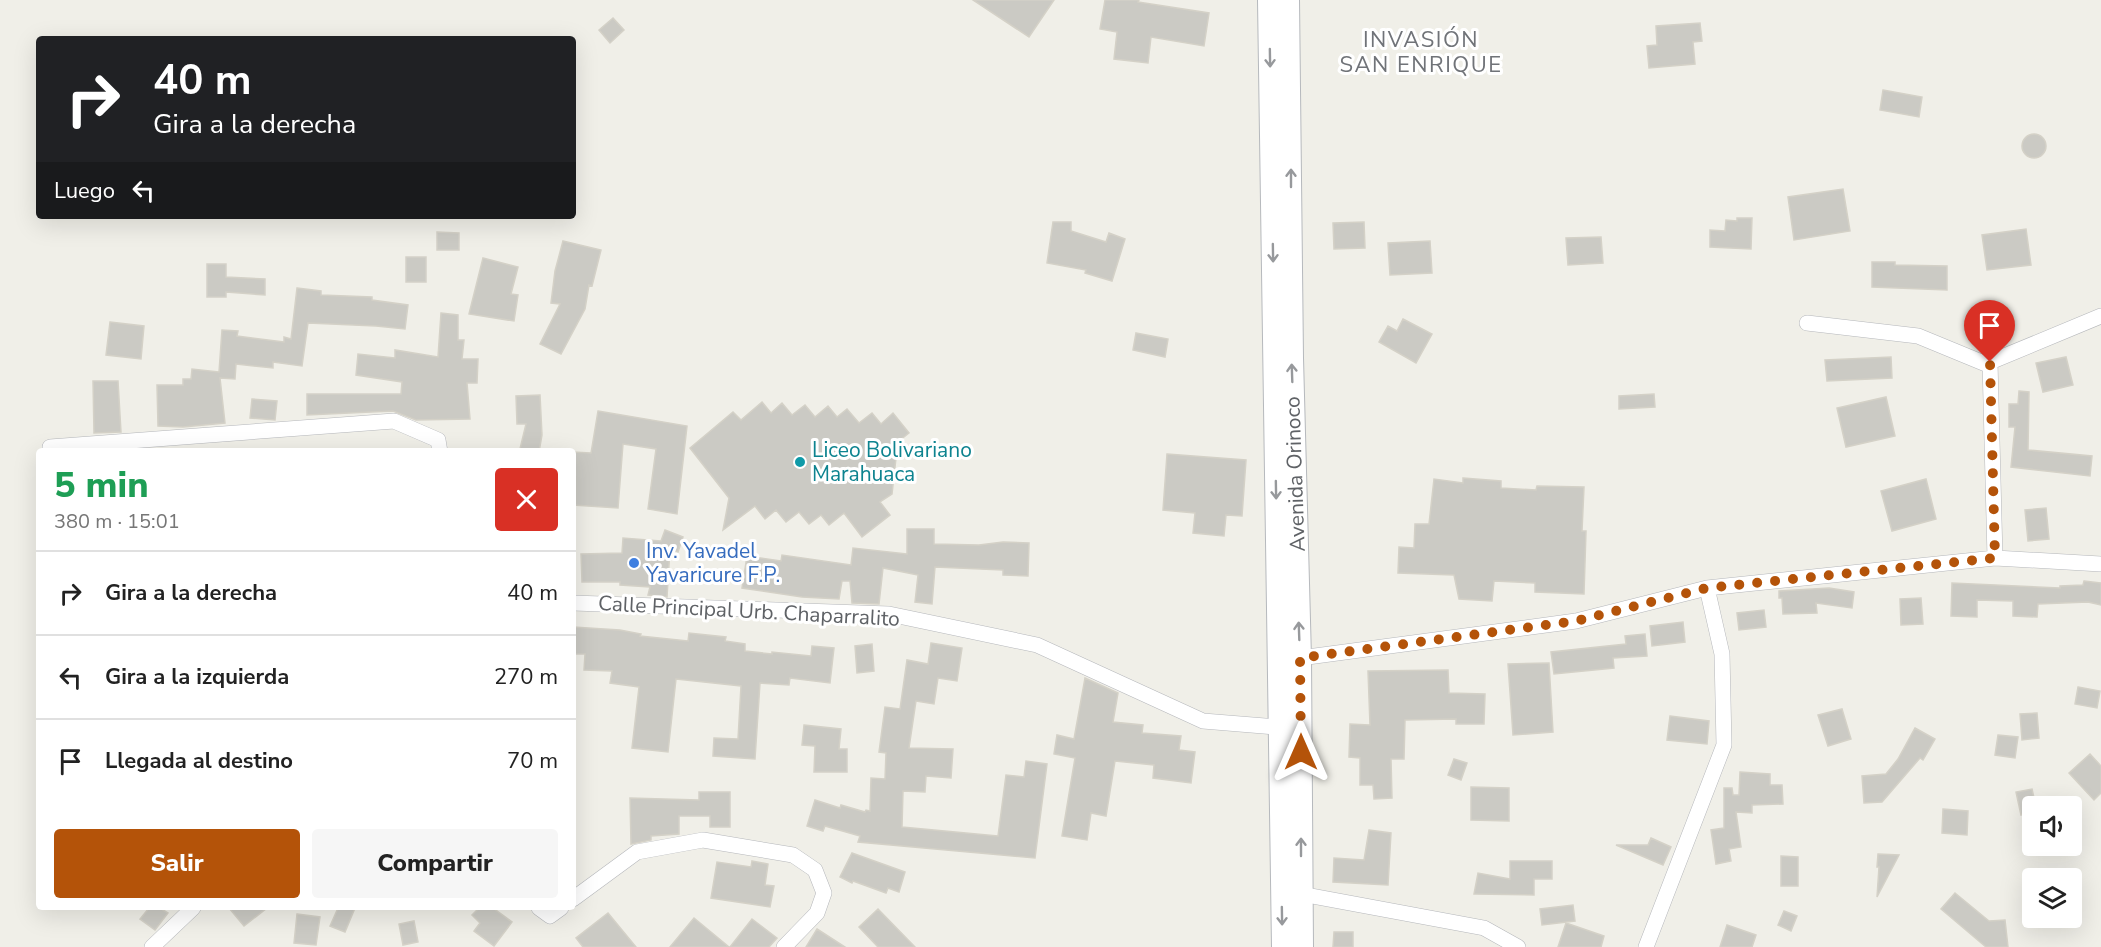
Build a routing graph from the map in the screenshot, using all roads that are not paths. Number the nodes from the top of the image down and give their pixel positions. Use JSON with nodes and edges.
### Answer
{"nodes":[{"id":1,"x":1269,"y":0,"type":"edge"},
{"id":2,"x":1288,"y":0,"type":"edge"},
{"id":3,"x":2101,"y":316,"type":"edge"},
{"id":4,"x":1807,"y":323,"type":"dead end"},
{"id":5,"x":1990,"y":362,"type":"junction"},
{"id":6,"x":50,"y":448,"type":"edge"},
{"id":7,"x":439,"y":448,"type":"edge"},
{"id":8,"x":1995,"y":558,"type":"junction"},
{"id":9,"x":2101,"y":564,"type":"edge"},
{"id":10,"x":1707,"y":588,"type":"junction"},
{"id":11,"x":576,"y":603,"type":"edge"},
{"id":12,"x":1300,"y":658,"type":"junction"},
{"id":13,"x":1290,"y":728,"type":"junction"},
{"id":14,"x":1301,"y":894,"type":"junction"},
{"id":15,"x":576,"y":896,"type":"edge"},
{"id":16,"x":191,"y":910,"type":"edge"},
{"id":17,"x":542,"y":910,"type":"edge"},
{"id":18,"x":558,"y":910,"type":"edge"},
{"id":19,"x":152,"y":947,"type":"edge"},
{"id":20,"x":784,"y":947,"type":"edge"},
{"id":21,"x":1283,"y":947,"type":"edge"},
{"id":22,"x":1302,"y":947,"type":"edge"},
{"id":23,"x":1518,"y":947,"type":"edge"},
{"id":24,"x":1646,"y":947,"type":"edge"}],
"edges":[{"from":1,"to":13,"type":"street","name":"Avenida Orinoco","one_way":true},
{"from":12,"to":2,"type":"street","name":"Avenida Orinoco","one_way":true},
{"from":3,"to":5,"type":"street"},
{"from":4,"to":5,"type":"street"},
{"from":5,"to":8,"type":"street"},
{"from":6,"to":7,"type":"street"},
{"from":8,"to":9,"type":"street"},
{"from":8,"to":10,"type":"street"},
{"from":10,"to":12,"type":"street"},
{"from":10,"to":24,"type":"street"},
{"from":11,"to":13,"type":"street","name":"Calle Principal Urb. Chaparralito"},
{"from":12,"to":13,"type":"street","name":"Avenida Orinoco"},
{"from":14,"to":13,"type":"street","name":"Avenida Orinoco","one_way":true},
{"from":13,"to":21,"type":"street","name":"Avenida Orinoco","one_way":true},
{"from":14,"to":22,"type":"street","name":"Avenida Orinoco"},
{"from":14,"to":23,"type":"street"},
{"from":15,"to":20,"type":"street"},
{"from":16,"to":19,"type":"street"},
{"from":17,"to":18,"type":"street"}]}
